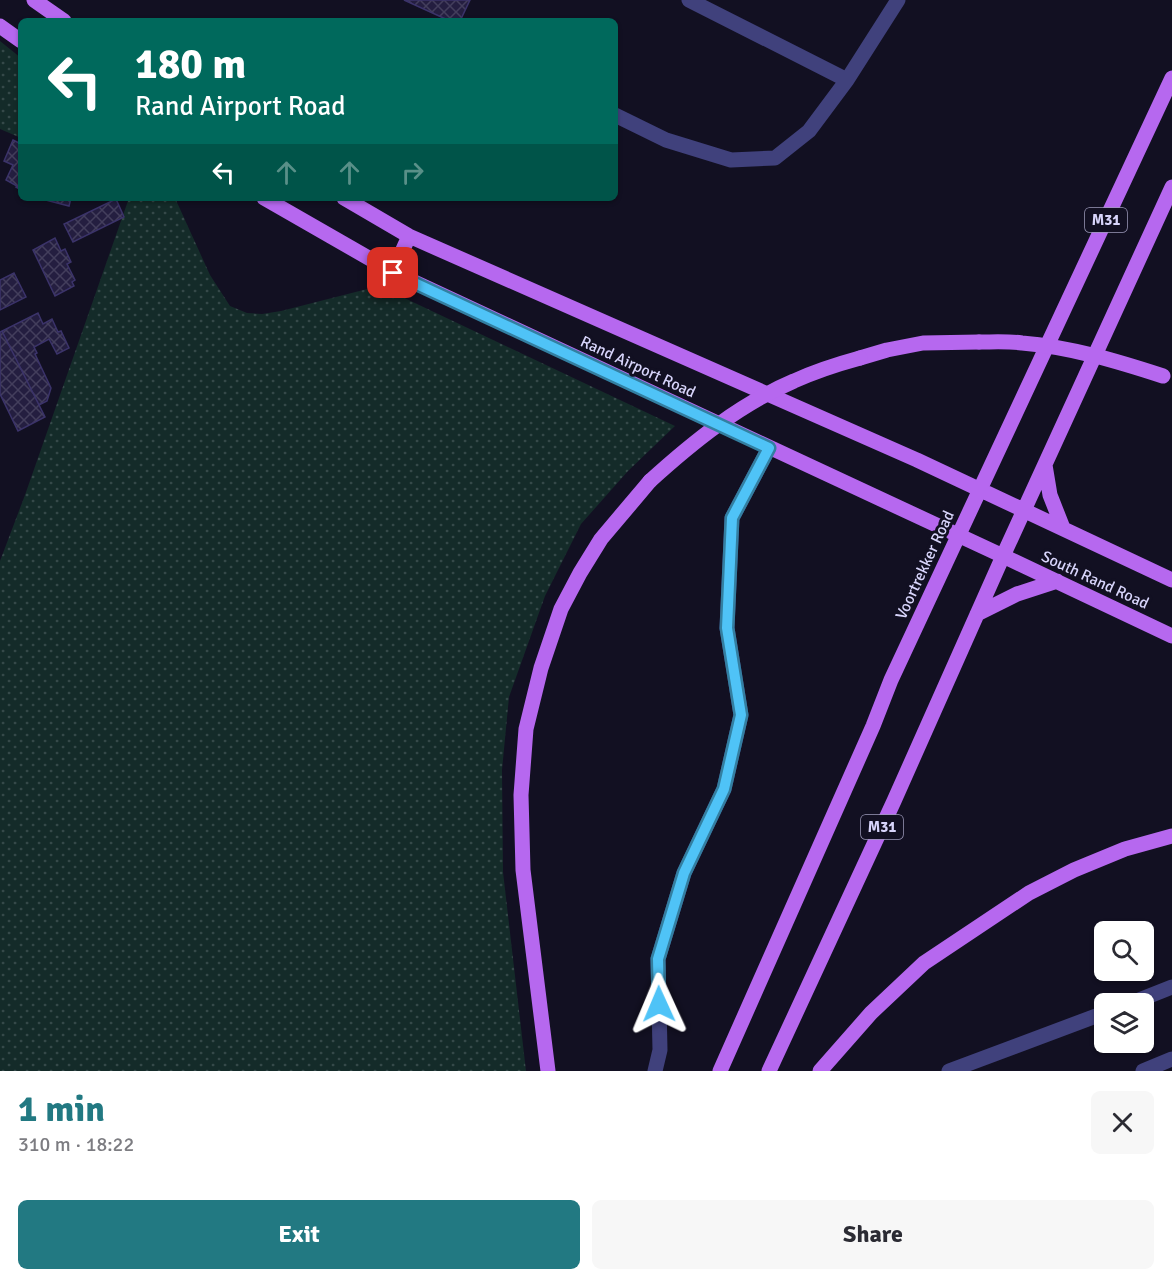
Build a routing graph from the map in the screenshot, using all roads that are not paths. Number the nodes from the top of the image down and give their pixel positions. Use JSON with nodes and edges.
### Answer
{"nodes":[{"id":1,"x":34,"y":0,"type":"edge"},
{"id":2,"x":689,"y":0,"type":"edge"},
{"id":3,"x":898,"y":0,"type":"edge"},
{"id":4,"x":60,"y":18,"type":"edge"},
{"id":5,"x":0,"y":26,"type":"edge"},
{"id":6,"x":18,"y":39,"type":"edge"},
{"id":7,"x":1172,"y":78,"type":"edge"},
{"id":8,"x":847,"y":80,"type":"junction"},
{"id":9,"x":618,"y":116,"type":"edge"},
{"id":10,"x":1172,"y":187,"type":"edge"},
{"id":11,"x":269,"y":201,"type":"edge"},
{"id":12,"x":349,"y":201,"type":"edge"},
{"id":13,"x":409,"y":236,"type":"junction"},
{"id":14,"x":393,"y":273,"type":"junction"},
{"id":15,"x":1168,"y":379,"type":"edge"},
{"id":16,"x":769,"y":448,"type":"junction"},
{"id":17,"x":1046,"y":465,"type":"junction"},
{"id":18,"x":980,"y":489,"type":"junction"},
{"id":19,"x":1025,"y":510,"type":"junction"},
{"id":20,"x":1063,"y":528,"type":"junction"},
{"id":21,"x":959,"y":536,"type":"junction"},
{"id":22,"x":1003,"y":556,"type":"junction"},
{"id":23,"x":1172,"y":580,"type":"edge"},
{"id":24,"x":1057,"y":581,"type":"junction"},
{"id":25,"x":977,"y":614,"type":"junction"},
{"id":26,"x":1172,"y":636,"type":"edge"},
{"id":27,"x":1172,"y":836,"type":"edge"},
{"id":28,"x":1172,"y":988,"type":"edge"},
{"id":29,"x":1154,"y":995,"type":"edge"},
{"id":30,"x":1094,"y":1017,"type":"edge"},
{"id":31,"x":1172,"y":1059,"type":"edge"},
{"id":32,"x":548,"y":1071,"type":"edge"},
{"id":33,"x":655,"y":1071,"type":"edge"},
{"id":34,"x":720,"y":1071,"type":"edge"},
{"id":35,"x":769,"y":1071,"type":"edge"},
{"id":36,"x":820,"y":1071,"type":"edge"},
{"id":37,"x":949,"y":1071,"type":"edge"},
{"id":38,"x":1143,"y":1071,"type":"edge"}],
"edges":[{"from":1,"to":4,"type":"main road"},
{"from":2,"to":8,"type":"street"},
{"from":3,"to":8,"type":"street"},
{"from":5,"to":6,"type":"main road"},
{"from":7,"to":18,"type":"main road","name":"Voortrekker Road","number":"M31"},
{"from":8,"to":9,"type":"street"},
{"from":10,"to":17,"type":"main road","number":"M31"},
{"from":11,"to":14,"type":"main road","name":"Rand Airport Road"},
{"from":12,"to":13,"type":"main road","name":"Rand Airport Road"},
{"from":13,"to":14,"type":"main road"},
{"from":13,"to":18,"type":"main road","name":"Rand Airport Road"},
{"from":14,"to":16,"type":"main road","name":"Rand Airport Road"},
{"from":15,"to":32,"type":"main road","bridge":true},
{"from":16,"to":21,"type":"main road","name":"Rand Airport Road"},
{"from":16,"to":33,"type":"street"},
{"from":17,"to":19,"type":"main road","number":"M31"},
{"from":17,"to":20,"type":"main road"},
{"from":18,"to":19,"type":"main road","name":"Rand Airport Road"},
{"from":18,"to":21,"type":"main road","name":"Voortrekker Road","number":"M31"},
{"from":19,"to":20,"type":"main road","name":"South Rand Road"},
{"from":19,"to":22,"type":"main road","number":"M31"},
{"from":20,"to":23,"type":"main road","name":"South Rand Road"},
{"from":21,"to":22,"type":"main road","name":"Rand Airport Road"},
{"from":21,"to":34,"type":"main road","name":"Voortrekker Road","number":"M31"},
{"from":22,"to":24,"type":"main road","name":"South Rand Road"},
{"from":22,"to":25,"type":"main road","number":"M31"},
{"from":24,"to":25,"type":"main road"},
{"from":24,"to":26,"type":"main road","name":"South Rand Road"},
{"from":25,"to":35,"type":"main road","number":"M31"},
{"from":27,"to":36,"type":"main road"},
{"from":28,"to":29,"type":"street"},
{"from":30,"to":37,"type":"street"},
{"from":31,"to":38,"type":"street"}]}
